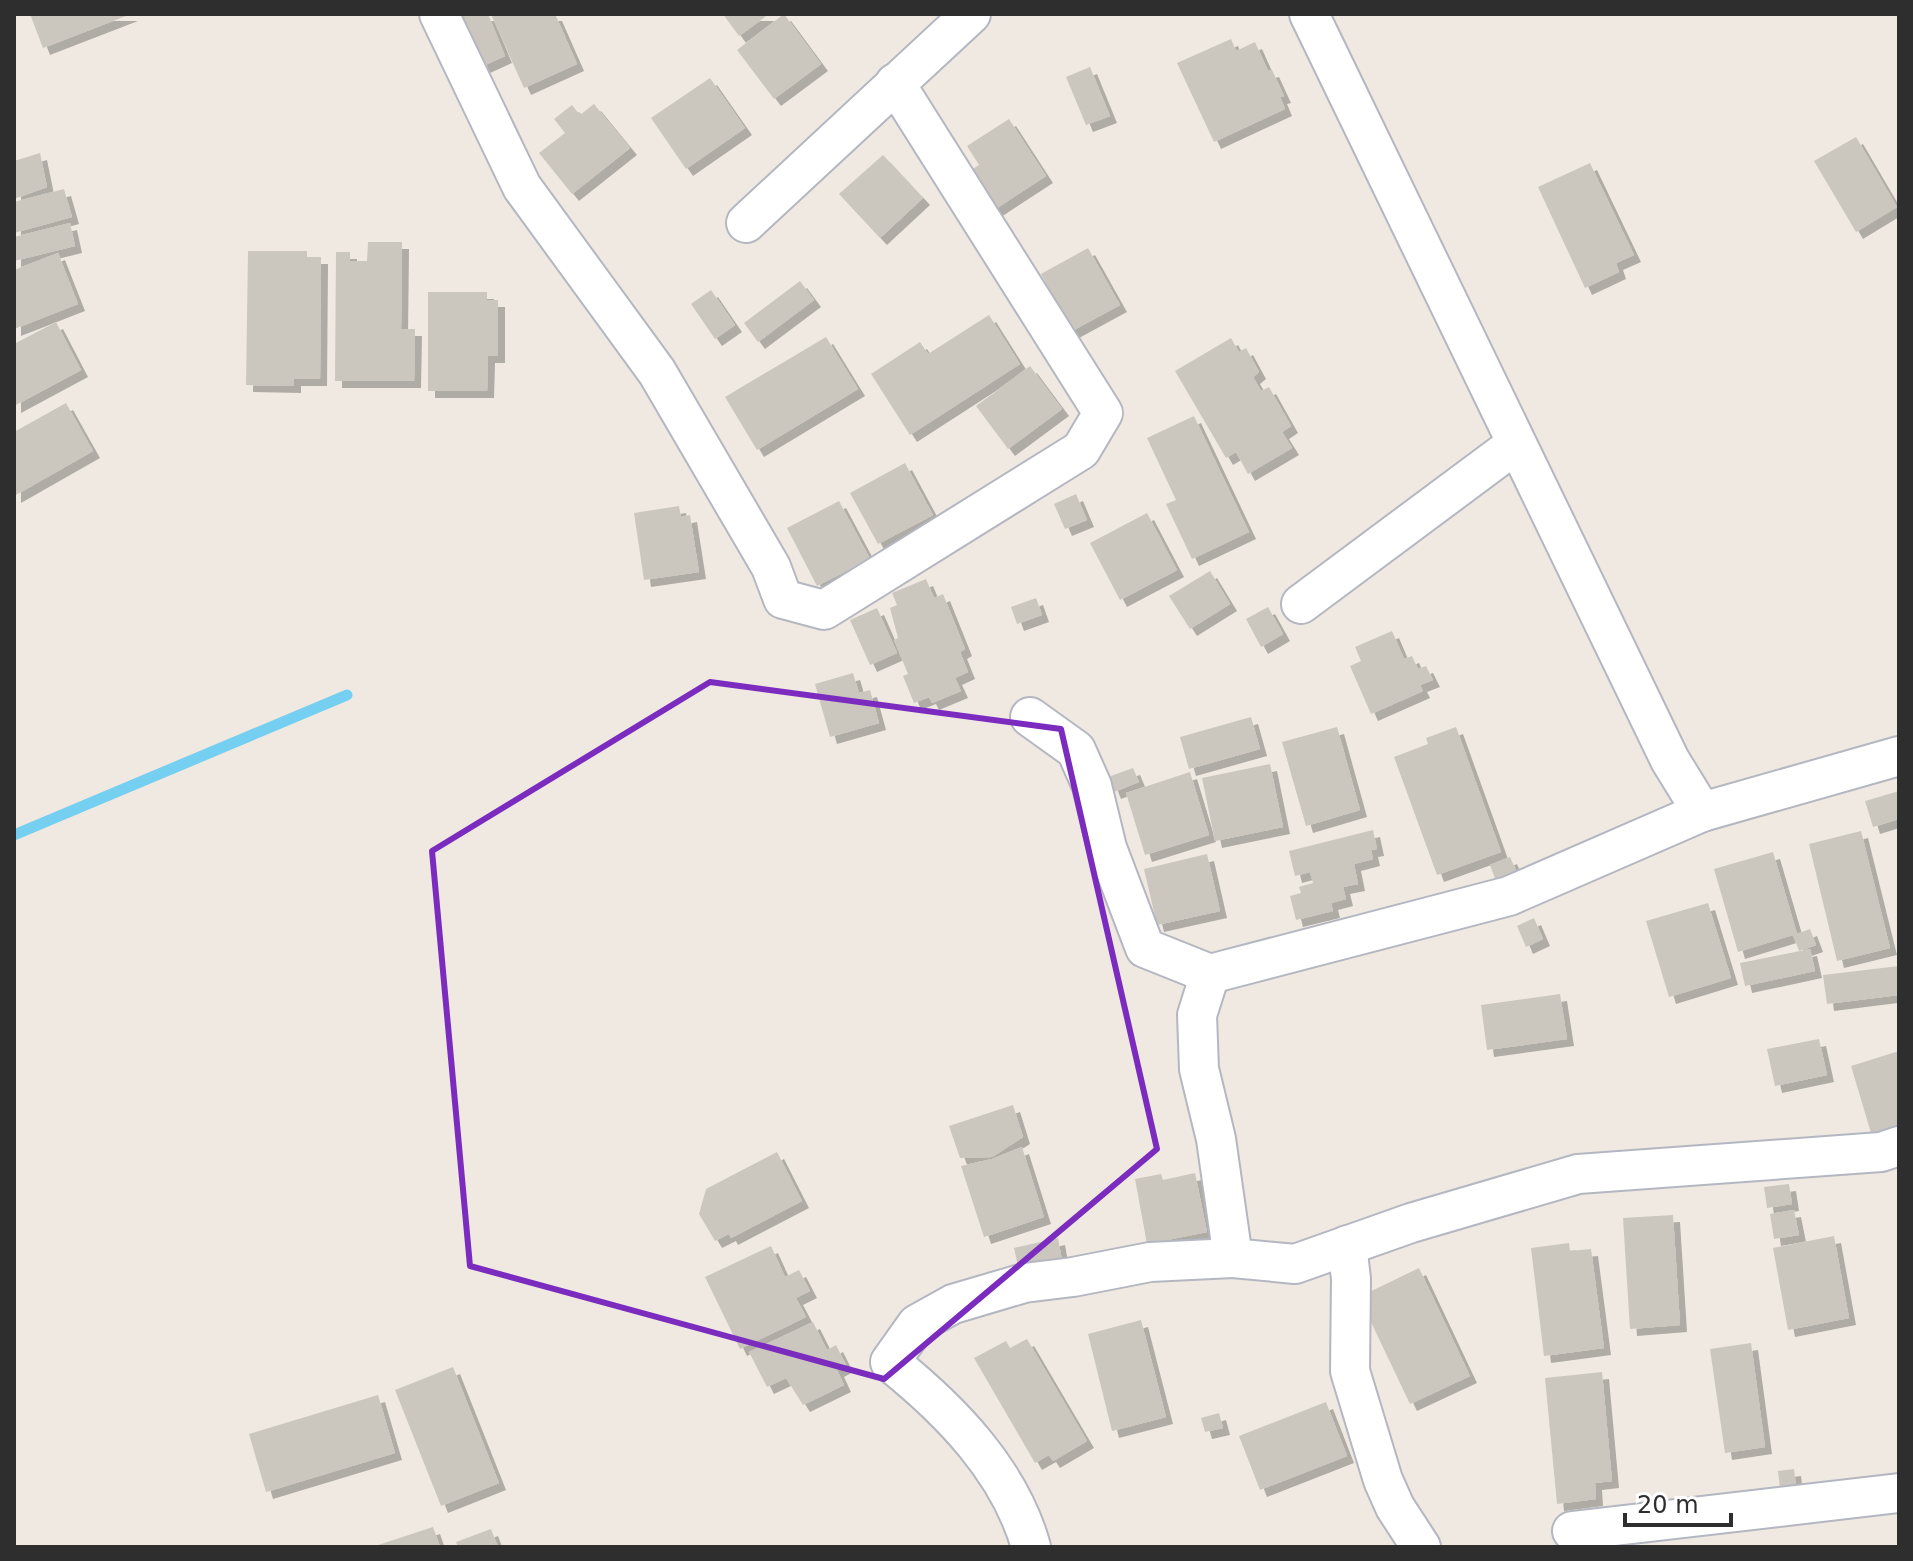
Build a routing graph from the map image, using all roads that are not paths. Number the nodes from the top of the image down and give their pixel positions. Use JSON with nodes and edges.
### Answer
{"nodes":[{"id":1,"x":439,"y":14,"type":"edge"},
{"id":2,"x":971,"y":14,"type":"edge"},
{"id":3,"x":1309,"y":14,"type":"edge"},
{"id":4,"x":895,"y":83,"type":"junction"},
{"id":5,"x":746,"y":223,"type":"dead end"},
{"id":6,"x":1516,"y":444,"type":"junction"},
{"id":7,"x":1301,"y":604,"type":"dead end"},
{"id":8,"x":1030,"y":717,"type":"dead end"},
{"id":9,"x":1899,"y":756,"type":"edge"},
{"id":10,"x":1702,"y":812,"type":"junction"},
{"id":11,"x":1210,"y":974,"type":"junction"},
{"id":12,"x":1899,"y":1146,"type":"edge"},
{"id":13,"x":1347,"y":1245,"type":"junction"},
{"id":14,"x":1233,"y":1258,"type":"junction"},
{"id":15,"x":1899,"y":1493,"type":"edge"},
{"id":16,"x":1572,"y":1531,"type":"dead end"},
{"id":17,"x":1031,"y":1547,"type":"edge"},
{"id":18,"x":1421,"y":1547,"type":"edge"}],
"edges":[{"from":1,"to":4,"type":"street"},
{"from":2,"to":4,"type":"street"},
{"from":3,"to":6,"type":"street"},
{"from":4,"to":5,"type":"street"},
{"from":6,"to":7,"type":"street"},
{"from":6,"to":10,"type":"street"},
{"from":8,"to":11,"type":"street"},
{"from":9,"to":10,"type":"street"},
{"from":10,"to":11,"type":"street"},
{"from":11,"to":14,"type":"street"},
{"from":12,"to":13,"type":"street"},
{"from":13,"to":14,"type":"street"},
{"from":13,"to":18,"type":"street"},
{"from":14,"to":17,"type":"street"},
{"from":15,"to":16,"type":"street"}]}
